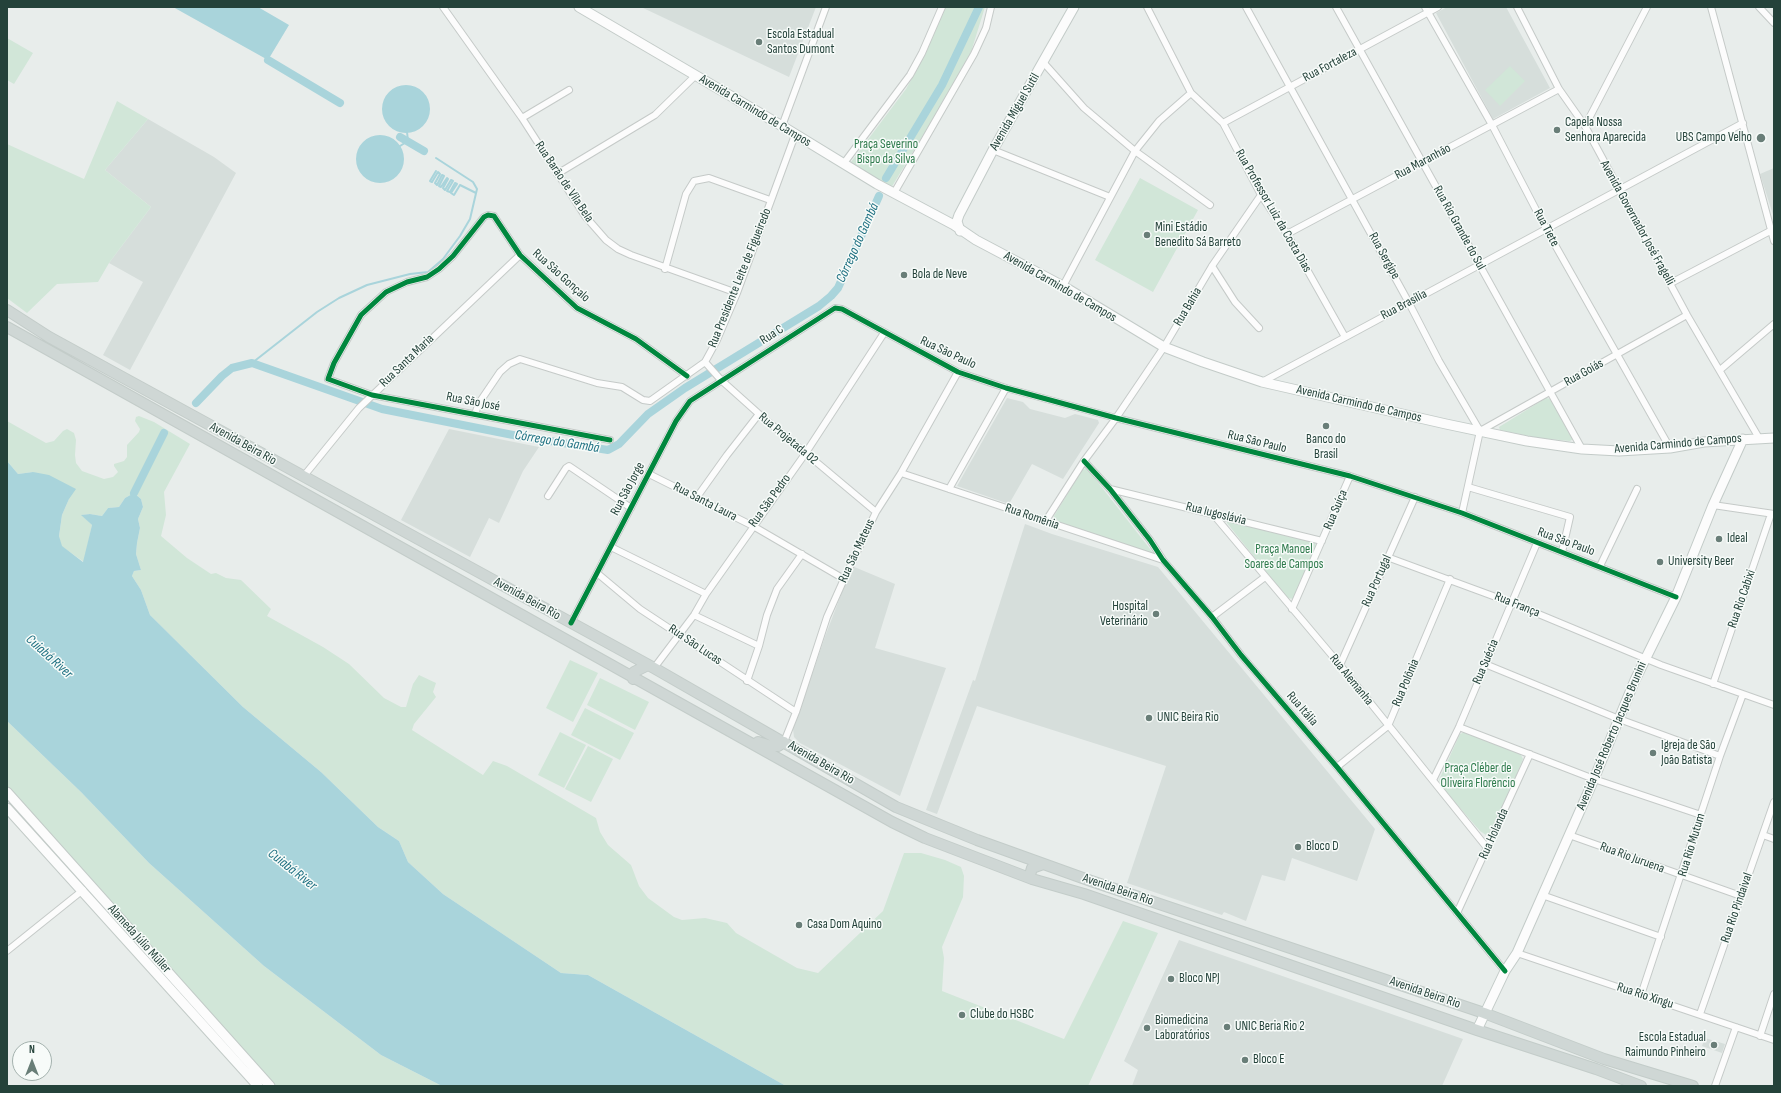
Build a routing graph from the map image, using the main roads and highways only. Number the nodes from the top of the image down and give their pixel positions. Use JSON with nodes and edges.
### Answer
{"nodes":[{"id":1,"x":579,"y":7,"type":"edge"},
{"id":2,"x":1074,"y":7,"type":"edge"},
{"id":3,"x":957,"y":218,"type":"junction"},
{"id":4,"x":943,"y":221,"type":"junction"},
{"id":5,"x":958,"y":227,"type":"junction"},
{"id":6,"x":965,"y":236,"type":"junction"},
{"id":7,"x":976,"y":240,"type":"junction"},
{"id":8,"x":7,"y":310,"type":"edge"},
{"id":9,"x":7,"y":328,"type":"edge"},
{"id":10,"x":1774,"y":438,"type":"edge"},
{"id":11,"x":1743,"y":439,"type":"junction"},
{"id":12,"x":651,"y":667,"type":"junction"},
{"id":13,"x":633,"y":679,"type":"junction"},
{"id":14,"x":734,"y":733,"type":"junction"},
{"id":15,"x":784,"y":742,"type":"junction"},
{"id":16,"x":7,"y":792,"type":"edge"},
{"id":17,"x":7,"y":808,"type":"edge"},
{"id":18,"x":22,"y":809,"type":"junction"},
{"id":19,"x":10,"y":818,"type":"edge"},
{"id":20,"x":1024,"y":856,"type":"junction"},
{"id":21,"x":1043,"y":864,"type":"junction"},
{"id":22,"x":1013,"y":871,"type":"junction"},
{"id":23,"x":1032,"y":879,"type":"junction"},
{"id":24,"x":86,"y":887,"type":"junction"},
{"id":25,"x":1322,"y":958,"type":"junction"},
{"id":26,"x":1317,"y":975,"type":"junction"},
{"id":27,"x":1484,"y":1013,"type":"junction"},
{"id":28,"x":1477,"y":1030,"type":"junction"},
{"id":29,"x":1604,"y":1058,"type":"junction"},
{"id":30,"x":1596,"y":1069,"type":"junction"},
{"id":31,"x":258,"y":1086,"type":"edge"},
{"id":32,"x":270,"y":1086,"type":"edge"},
{"id":33,"x":1641,"y":1086,"type":"edge"},
{"id":34,"x":1693,"y":1086,"type":"edge"}],
"edges":[{"from":1,"to":4,"type":"main road","name":"Avenida Carmindo de Campos"},
{"from":2,"to":3,"type":"main road","name":"Avenida Miguel Sutil"},
{"from":3,"to":4,"type":"main road"},
{"from":3,"to":5,"type":"main road"},
{"from":4,"to":5,"type":"main road","name":"Avenida Carmindo de Campos"},
{"from":4,"to":6,"type":"main road","name":"Avenida Carmindo de Campos"},
{"from":5,"to":6,"type":"main road","name":"Avenida Carmindo de Campos"},
{"from":5,"to":7,"type":"main road","name":"Avenida Carmindo de Campos"},
{"from":6,"to":7,"type":"main road","name":"Avenida Carmindo de Campos"},
{"from":7,"to":11,"type":"main road","name":"Avenida Carmindo de Campos"},
{"from":8,"to":12,"type":"main road","name":"Avenida Beira Rio"},
{"from":9,"to":13,"type":"main road","name":"Avenida Beira Rio"},
{"from":10,"to":11,"type":"main road","name":"Avenida Carmindo de Campos"},
{"from":11,"to":27,"type":"main road","name":"Avenida José Roberto Jacques Brunini"},
{"from":12,"to":13,"type":"main road"},
{"from":12,"to":15,"type":"main road","name":"Avenida Beira Rio"},
{"from":13,"to":14,"type":"main road","name":"Avenida Beira Rio"},
{"from":14,"to":15,"type":"main road"},
{"from":14,"to":22,"type":"main road","name":"Avenida Beira Rio"},
{"from":15,"to":20,"type":"main road","name":"Avenida Beira Rio"},
{"from":16,"to":18,"type":"main road","name":"Alameda Júlio Müller"},
{"from":17,"to":19,"type":"main road","name":"Alameda Júlio Müller"},
{"from":18,"to":19,"type":"main road"},
{"from":18,"to":24,"type":"main road","name":"Alameda Júlio Müller"},
{"from":19,"to":24,"type":"main road","name":"Alameda Júlio Müller"},
{"from":20,"to":21,"type":"main road","name":"Avenida Beira Rio"},
{"from":20,"to":22,"type":"main road"},
{"from":21,"to":23,"type":"main road"},
{"from":21,"to":25,"type":"main road","name":"Avenida Beira Rio"},
{"from":22,"to":23,"type":"main road","name":"Avenida Beira Rio"},
{"from":23,"to":26,"type":"main road","name":"Avenida Beira Rio"},
{"from":24,"to":31,"type":"main road","name":"Alameda Júlio Müller"},
{"from":24,"to":32,"type":"main road","name":"Alameda Júlio Müller"},
{"from":25,"to":26,"type":"main road"},
{"from":25,"to":27,"type":"main road","name":"Avenida Beira Rio"},
{"from":26,"to":28,"type":"main road","name":"Avenida Beira Rio"},
{"from":27,"to":28,"type":"main road","name":"Avenida José Roberto Jacques Brunini"},
{"from":27,"to":29,"type":"main road","name":"Avenida Beira Rio"},
{"from":28,"to":30,"type":"main road","name":"Avenida Beira Rio"},
{"from":29,"to":30,"type":"main road"},
{"from":29,"to":34,"type":"main road","name":"Avenida Beira Rio"},
{"from":30,"to":33,"type":"main road","name":"Avenida Beira Rio"}]}
